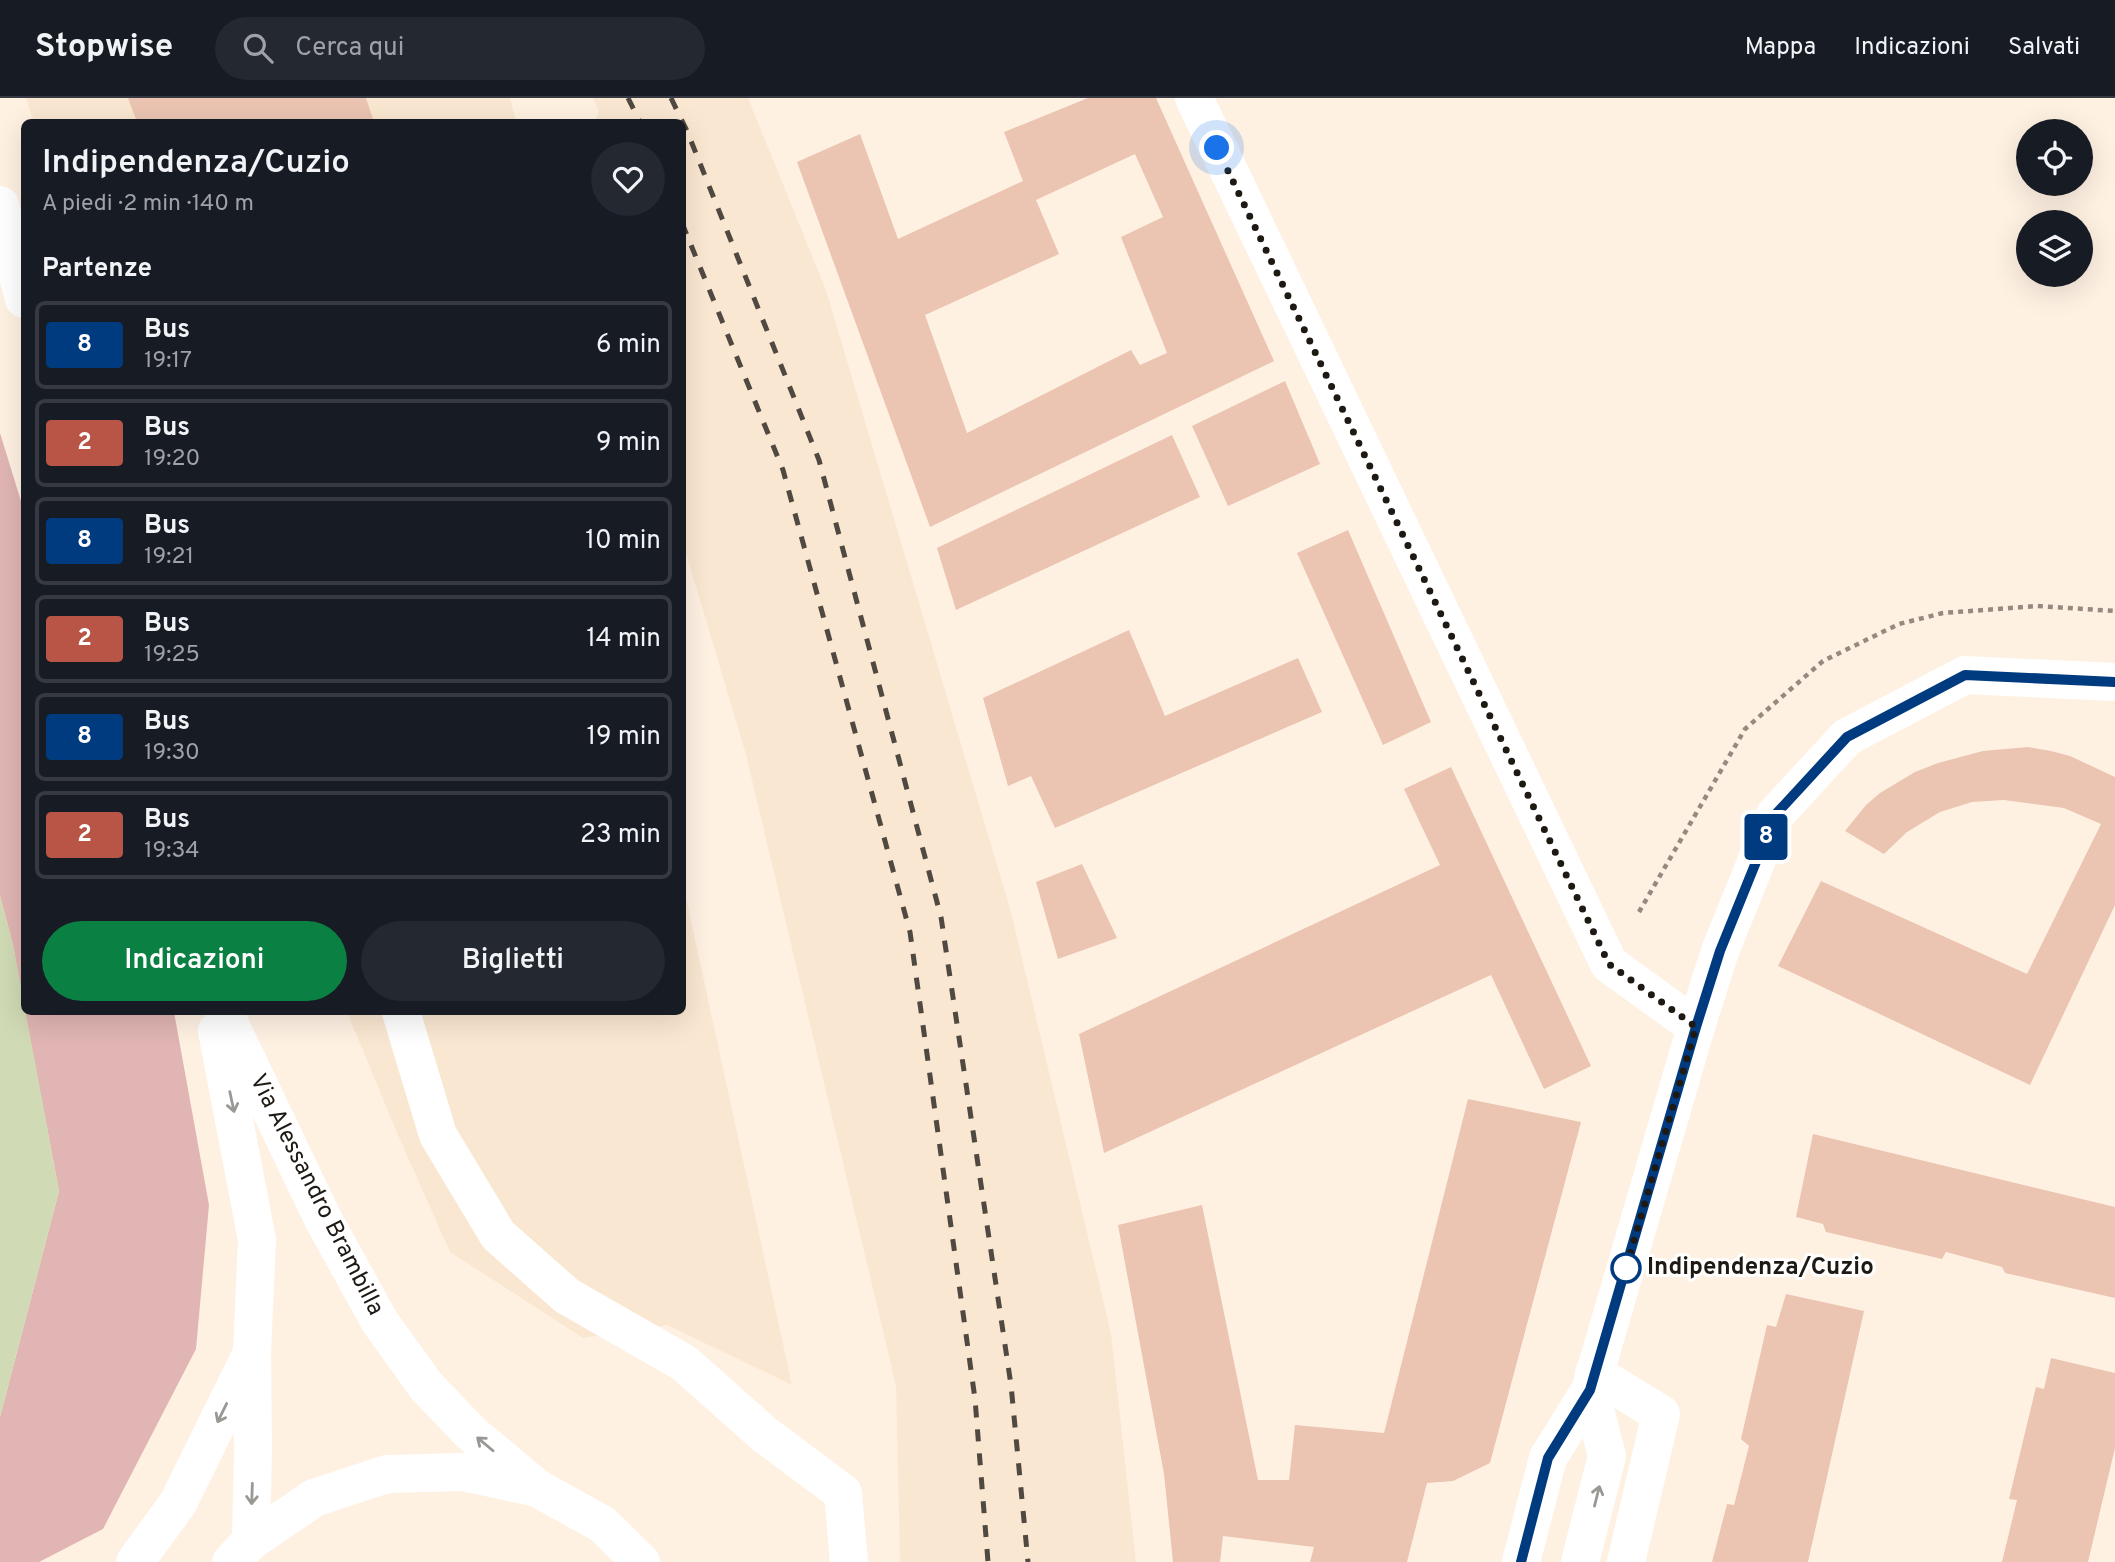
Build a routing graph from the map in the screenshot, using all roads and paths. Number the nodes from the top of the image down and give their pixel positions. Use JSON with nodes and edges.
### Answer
{"nodes":[{"id":1,"x":1194,"y":98,"type":"edge"},
{"id":2,"x":0,"y":205,"type":"edge"},
{"id":3,"x":21,"y":287,"type":"edge"},
{"id":4,"x":2115,"y":682,"type":"edge"},
{"id":5,"x":215,"y":1015,"type":"edge"},
{"id":6,"x":225,"y":1015,"type":"edge"},
{"id":7,"x":402,"y":1015,"type":"edge"},
{"id":8,"x":1696,"y":1027,"type":"junction"},
{"id":9,"x":253,"y":1352,"type":"junction"},
{"id":10,"x":1592,"y":1381,"type":"junction"},
{"id":11,"x":537,"y":1488,"type":"junction"},
{"id":12,"x":241,"y":1552,"type":"edge"},
{"id":13,"x":135,"y":1562,"type":"edge"},
{"id":14,"x":641,"y":1562,"type":"edge"},
{"id":15,"x":849,"y":1562,"type":"edge"},
{"id":16,"x":1521,"y":1562,"type":"edge"},
{"id":17,"x":1580,"y":1562,"type":"edge"},
{"id":18,"x":1626,"y":1562,"type":"edge"}],
"edges":[{"from":1,"to":8,"type":"street"},
{"from":2,"to":3,"type":"street"},
{"from":4,"to":8,"type":"street"},
{"from":5,"to":9,"type":"street","name":"Via Alessandro Brambilla","one_way":true},
{"from":11,"to":6,"type":"street","name":"Via Alessandro Brambilla","one_way":true},
{"from":7,"to":15,"type":"street"},
{"from":8,"to":10,"type":"street"},
{"from":9,"to":12,"type":"street","name":"Via Alessandro Brambilla","one_way":true},
{"from":9,"to":13,"type":"street","name":"Via Alessandro Brambilla","one_way":true},
{"from":10,"to":16,"type":"street"},
{"from":17,"to":10,"type":"street","one_way":true},
{"from":10,"to":18,"type":"street"},
{"from":11,"to":12,"type":"street"},
{"from":11,"to":14,"type":"street"}]}
